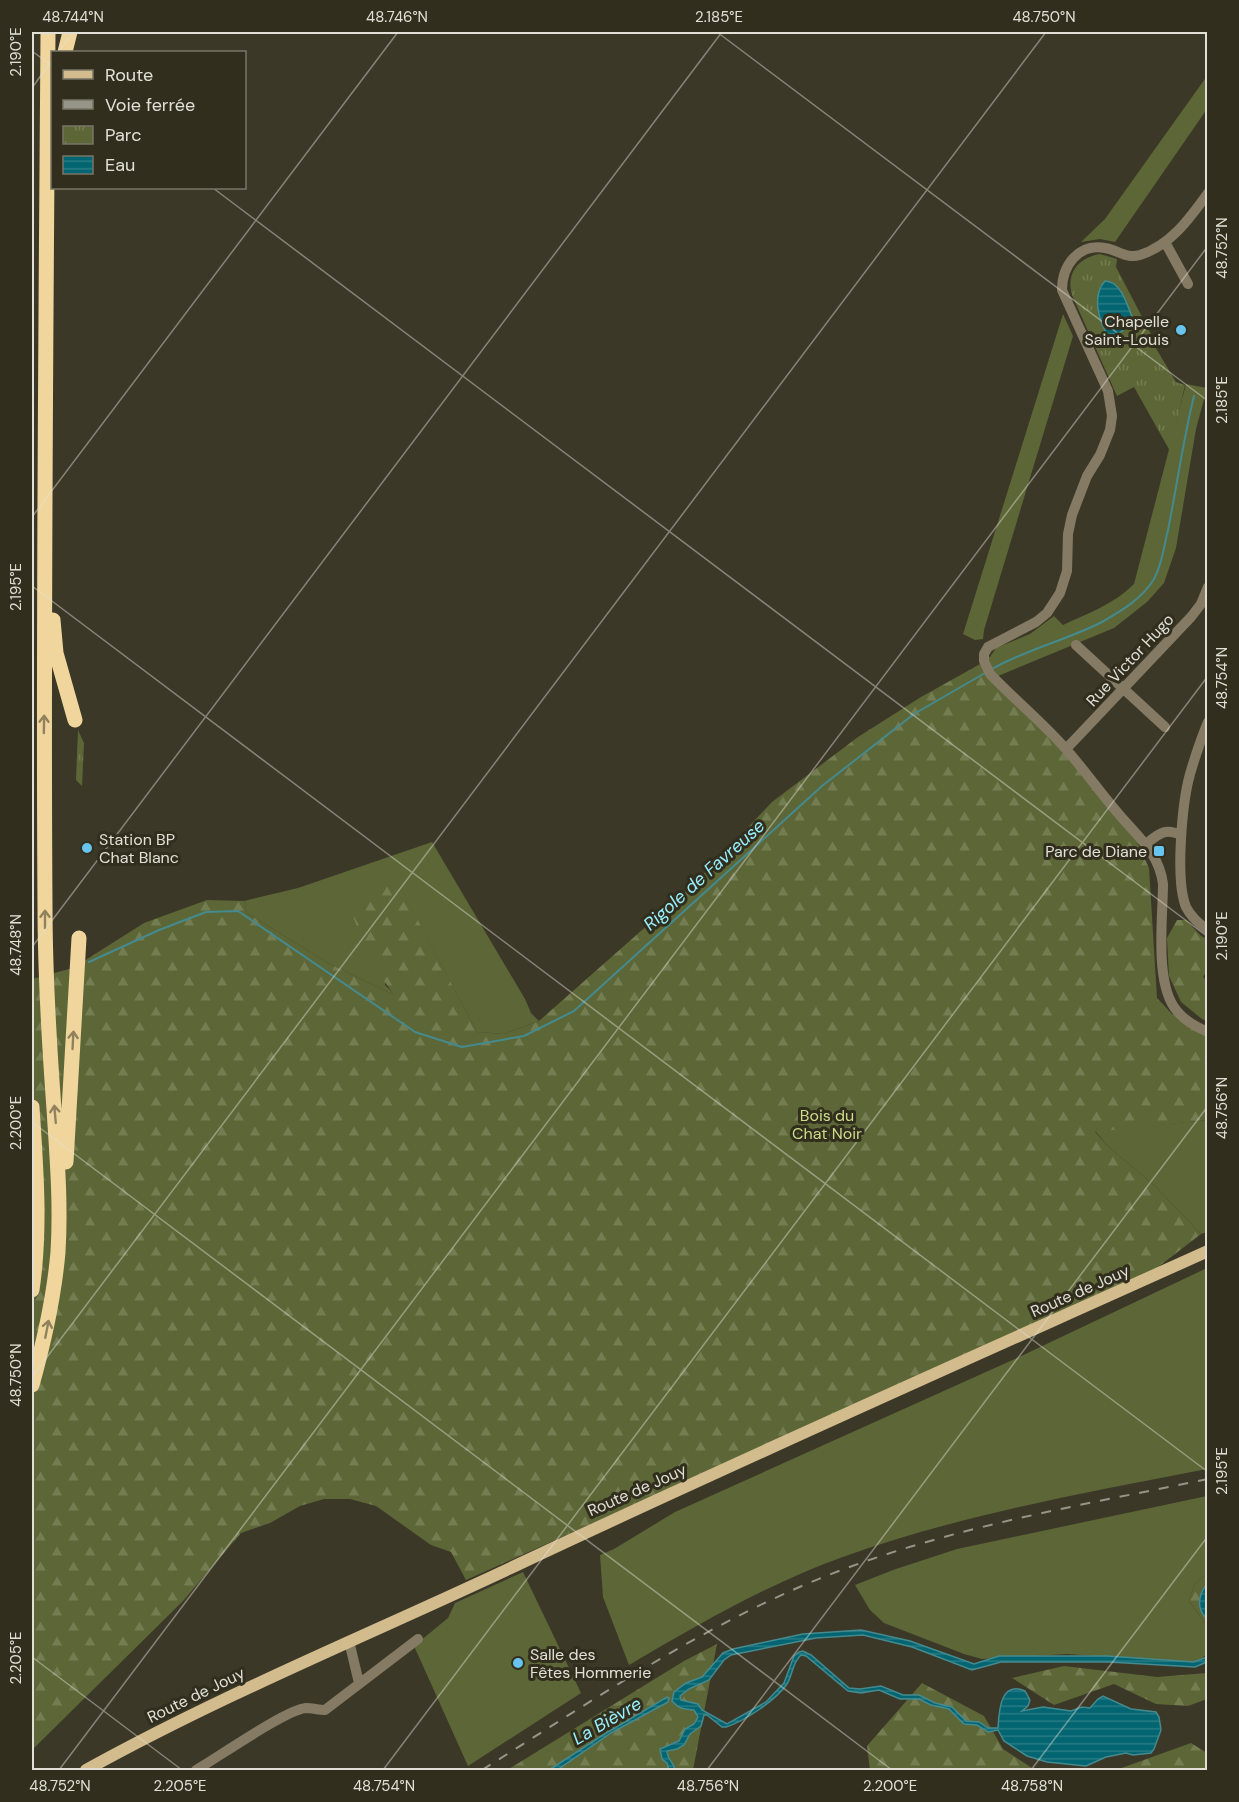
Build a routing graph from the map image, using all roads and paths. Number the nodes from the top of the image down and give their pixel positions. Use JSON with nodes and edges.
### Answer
{"nodes":[{"id":1,"x":48,"y":32,"type":"edge"},
{"id":2,"x":70,"y":32,"type":"edge"},
{"id":3,"x":65,"y":51,"type":"edge"},
{"id":4,"x":50,"y":106,"type":"edge"},
{"id":5,"x":1208,"y":193,"type":"edge"},
{"id":6,"x":1165,"y":242,"type":"junction"},
{"id":7,"x":1188,"y":284,"type":"dead end"},
{"id":8,"x":1208,"y":587,"type":"edge"},
{"id":9,"x":45,"y":608,"type":"junction"},
{"id":10,"x":1076,"y":645,"type":"dead end"},
{"id":11,"x":1123,"y":690,"type":"junction"},
{"id":12,"x":75,"y":720,"type":"dead end"},
{"id":13,"x":1208,"y":722,"type":"edge"},
{"id":14,"x":1165,"y":727,"type":"dead end"},
{"id":15,"x":1066,"y":749,"type":"junction"},
{"id":16,"x":1181,"y":835,"type":"junction"},
{"id":17,"x":1147,"y":843,"type":"junction"},
{"id":18,"x":1208,"y":930,"type":"edge"},
{"id":19,"x":78,"y":938,"type":"dead end"},
{"id":20,"x":1208,"y":1032,"type":"edge"},
{"id":21,"x":32,"y":1107,"type":"edge"},
{"id":22,"x":59,"y":1200,"type":"junction"},
{"id":23,"x":1208,"y":1251,"type":"edge"},
{"id":24,"x":32,"y":1290,"type":"edge"},
{"id":25,"x":32,"y":1386,"type":"edge"},
{"id":26,"x":418,"y":1640,"type":"dead end"},
{"id":27,"x":349,"y":1641,"type":"junction"},
{"id":28,"x":358,"y":1683,"type":"junction"},
{"id":29,"x":86,"y":1770,"type":"edge"},
{"id":30,"x":196,"y":1770,"type":"edge"}],
"edges":[{"from":1,"to":4,"type":"highway"},
{"from":2,"to":3,"type":"highway"},
{"from":4,"to":9,"type":"highway"},
{"from":5,"to":6,"type":"street"},
{"from":6,"to":7,"type":"street"},
{"from":6,"to":15,"type":"street"},
{"from":8,"to":11,"type":"street","name":"Rue Victor Hugo"},
{"from":9,"to":12,"type":"highway"},
{"from":22,"to":9,"type":"highway","one_way":true},
{"from":10,"to":11,"type":"street"},
{"from":11,"to":14,"type":"street"},
{"from":11,"to":15,"type":"street","name":"Rue Victor Hugo"},
{"from":13,"to":16,"type":"street"},
{"from":15,"to":17,"type":"street"},
{"from":16,"to":17,"type":"street"},
{"from":16,"to":18,"type":"street"},
{"from":17,"to":20,"type":"street"},
{"from":22,"to":19,"type":"highway","one_way":true},
{"from":21,"to":24,"type":"highway"},
{"from":25,"to":22,"type":"highway","one_way":true},
{"from":23,"to":27,"type":"main road","name":"Route de Jouy"},
{"from":26,"to":28,"type":"street"},
{"from":27,"to":28,"type":"street"},
{"from":27,"to":29,"type":"main road","name":"Route de Jouy"},
{"from":28,"to":30,"type":"street"}]}
